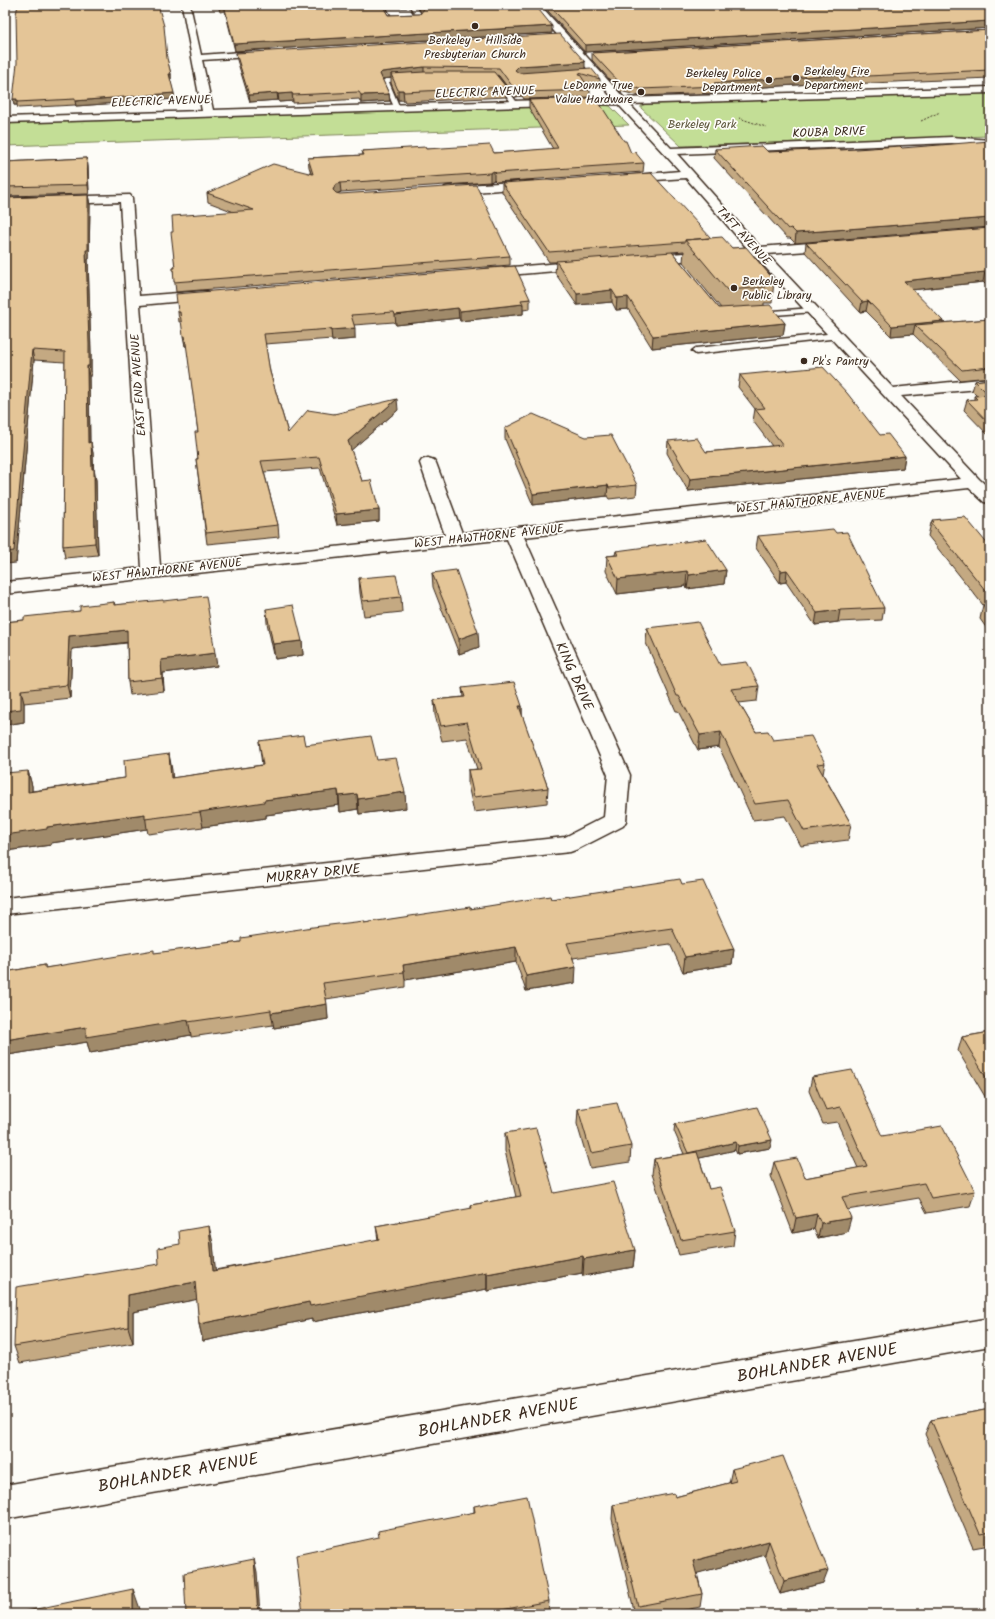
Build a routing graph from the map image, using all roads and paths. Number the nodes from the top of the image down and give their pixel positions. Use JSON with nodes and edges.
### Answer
{"nodes":[{"id":1,"x":186,"y":5,"type":"edge"},
{"id":2,"x":406,"y":5,"type":"edge"},
{"id":3,"x":412,"y":5,"type":"edge"},
{"id":4,"x":537,"y":7,"type":"edge"},
{"id":5,"x":552,"y":8,"type":"edge"},
{"id":6,"x":562,"y":36,"type":"junction"},
{"id":7,"x":547,"y":37,"type":"edge"},
{"id":8,"x":281,"y":52,"type":"edge"},
{"id":9,"x":580,"y":56,"type":"junction"},
{"id":10,"x":591,"y":56,"type":"edge"},
{"id":11,"x":196,"y":58,"type":"junction"},
{"id":12,"x":491,"y":77,"type":"edge"},
{"id":13,"x":416,"y":78,"type":"edge"},
{"id":14,"x":990,"y":90,"type":"edge"},
{"id":15,"x":620,"y":101,"type":"junction"},
{"id":16,"x":515,"y":104,"type":"junction"},
{"id":17,"x":397,"y":108,"type":"junction"},
{"id":18,"x":945,"y":110,"type":"dead end"},
{"id":19,"x":208,"y":113,"type":"junction"},
{"id":20,"x":738,"y":117,"type":"dead end"},
{"id":21,"x":5,"y":120,"type":"edge"},
{"id":22,"x":916,"y":123,"type":"dead end"},
{"id":23,"x":766,"y":127,"type":"dead end"},
{"id":24,"x":990,"y":143,"type":"edge"},
{"id":25,"x":668,"y":150,"type":"junction"},
{"id":26,"x":689,"y":174,"type":"junction"},
{"id":27,"x":610,"y":180,"type":"edge"},
{"id":28,"x":547,"y":184,"type":"edge"},
{"id":29,"x":436,"y":191,"type":"edge"},
{"id":30,"x":5,"y":202,"type":"edge"},
{"id":31,"x":850,"y":244,"type":"edge"},
{"id":32,"x":757,"y":251,"type":"junction"},
{"id":33,"x":633,"y":261,"type":"edge"},
{"id":34,"x":601,"y":264,"type":"edge"},
{"id":35,"x":474,"y":274,"type":"edge"},
{"id":36,"x":220,"y":294,"type":"edge"},
{"id":37,"x":133,"y":301,"type":"junction"},
{"id":38,"x":812,"y":310,"type":"junction"},
{"id":39,"x":752,"y":315,"type":"edge"},
{"id":40,"x":836,"y":336,"type":"junction"},
{"id":41,"x":696,"y":352,"type":"dead end"},
{"id":42,"x":990,"y":383,"type":"edge"},
{"id":43,"x":888,"y":393,"type":"junction"},
{"id":44,"x":428,"y":464,"type":"dead end"},
{"id":45,"x":973,"y":483,"type":"junction"},
{"id":46,"x":990,"y":498,"type":"edge"},
{"id":47,"x":513,"y":533,"type":"junction"},
{"id":48,"x":456,"y":540,"type":"junction"},
{"id":49,"x":151,"y":572,"type":"junction"},
{"id":50,"x":5,"y":588,"type":"edge"},
{"id":51,"x":615,"y":821,"type":"joint"},
{"id":52,"x":5,"y":906,"type":"edge"},
{"id":53,"x":990,"y":1332,"type":"edge"},
{"id":54,"x":5,"y":1502,"type":"edge"}],
"edges":[{"from":1,"to":11,"type":"street"},
{"from":2,"to":3,"type":"lane"},
{"from":4,"to":5,"type":"street"},
{"from":4,"to":6,"type":"street","name":"TAFT AVENUE"},
{"from":6,"to":7,"type":"street"},
{"from":6,"to":9,"type":"street","name":"TAFT AVENUE"},
{"from":8,"to":11,"type":"street"},
{"from":9,"to":10,"type":"street"},
{"from":9,"to":15,"type":"street","name":"TAFT AVENUE"},
{"from":11,"to":19,"type":"street"},
{"from":12,"to":16,"type":"lane"},
{"from":13,"to":17,"type":"lane"},
{"from":14,"to":15,"type":"street","name":"ELECTRIC AVENUE"},
{"from":15,"to":16,"type":"street","name":"ELECTRIC AVENUE"},
{"from":15,"to":25,"type":"street","name":"TAFT AVENUE"},
{"from":16,"to":17,"type":"street","name":"ELECTRIC AVENUE"},
{"from":17,"to":19,"type":"street","name":"ELECTRIC AVENUE"},
{"from":18,"to":22,"type":"path"},
{"from":19,"to":21,"type":"street","name":"ELECTRIC AVENUE"},
{"from":20,"to":23,"type":"path"},
{"from":24,"to":25,"type":"street","name":"KOUBA DRIVE"},
{"from":25,"to":26,"type":"street","name":"TAFT AVENUE"},
{"from":26,"to":27,"type":"street"},
{"from":26,"to":32,"type":"street","name":"TAFT AVENUE"},
{"from":28,"to":29,"type":"street"},
{"from":30,"to":37,"type":"street","name":"EAST END AVENUE"},
{"from":31,"to":32,"type":"street"},
{"from":32,"to":33,"type":"street"},
{"from":32,"to":38,"type":"street","name":"TAFT AVENUE"},
{"from":34,"to":35,"type":"street"},
{"from":36,"to":37,"type":"street"},
{"from":37,"to":49,"type":"street","name":"EAST END AVENUE"},
{"from":38,"to":39,"type":"lane"},
{"from":38,"to":40,"type":"street","name":"TAFT AVENUE"},
{"from":40,"to":41,"type":"lane"},
{"from":40,"to":43,"type":"street","name":"TAFT AVENUE"},
{"from":42,"to":43,"type":"street"},
{"from":43,"to":45,"type":"street","name":"TAFT AVENUE"},
{"from":44,"to":48,"type":"street"},
{"from":45,"to":46,"type":"street","name":"TAFT AVENUE"},
{"from":45,"to":47,"type":"street","name":"WEST HAWTHORNE AVENUE"},
{"from":47,"to":48,"type":"street","name":"WEST HAWTHORNE AVENUE"},
{"from":47,"to":51,"type":"street","name":"KING DRIVE"},
{"from":48,"to":49,"type":"street","name":"WEST HAWTHORNE AVENUE"},
{"from":49,"to":50,"type":"street","name":"WEST HAWTHORNE AVENUE"},
{"from":51,"to":52,"type":"street","name":"MURRAY DRIVE"},
{"from":53,"to":54,"type":"street","name":"BOHLANDER AVENUE"}]}
